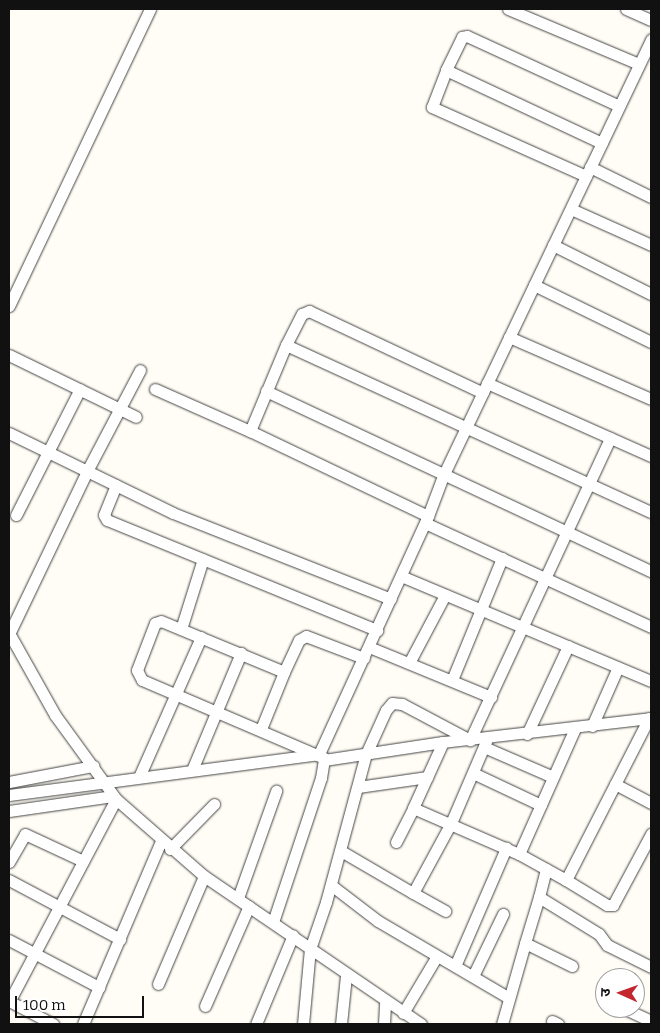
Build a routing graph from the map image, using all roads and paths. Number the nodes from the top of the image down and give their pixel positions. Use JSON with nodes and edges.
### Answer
{"nodes":[{"id":1,"x":150,"y":9,"type":"edge"},
{"id":2,"x":508,"y":9,"type":"edge"},
{"id":3,"x":626,"y":9,"type":"edge"},
{"id":4,"x":651,"y":20,"type":"edge"},
{"id":5,"x":650,"y":44,"type":"edge"},
{"id":6,"x":639,"y":64,"type":"junction"},
{"id":7,"x":446,"y":70,"type":"junction"},
{"id":8,"x":619,"y":106,"type":"junction"},
{"id":9,"x":602,"y":142,"type":"junction"},
{"id":10,"x":588,"y":172,"type":"junction"},
{"id":11,"x":651,"y":197,"type":"edge"},
{"id":12,"x":571,"y":209,"type":"junction"},
{"id":13,"x":553,"y":245,"type":"junction"},
{"id":14,"x":651,"y":245,"type":"edge"},
{"id":15,"x":534,"y":285,"type":"junction"},
{"id":16,"x":12,"y":290,"type":"edge"},
{"id":17,"x":651,"y":294,"type":"edge"},
{"id":18,"x":9,"y":306,"type":"edge"},
{"id":19,"x":509,"y":337,"type":"junction"},
{"id":20,"x":651,"y":342,"type":"edge"},
{"id":21,"x":286,"y":345,"type":"junction"},
{"id":22,"x":9,"y":356,"type":"edge"},
{"id":23,"x":140,"y":370,"type":"dead end"},
{"id":24,"x":485,"y":388,"type":"junction"},
{"id":25,"x":80,"y":389,"type":"junction"},
{"id":26,"x":155,"y":389,"type":"dead end"},
{"id":27,"x":266,"y":391,"type":"junction"},
{"id":28,"x":651,"y":399,"type":"edge"},
{"id":29,"x":120,"y":409,"type":"junction"},
{"id":30,"x":136,"y":417,"type":"dead end"},
{"id":31,"x":465,"y":430,"type":"junction"},
{"id":32,"x":250,"y":431,"type":"junction"},
{"id":33,"x":9,"y":433,"type":"edge"},
{"id":34,"x":610,"y":438,"type":"junction"},
{"id":35,"x":50,"y":453,"type":"junction"},
{"id":36,"x":651,"y":456,"type":"edge"},
{"id":37,"x":87,"y":471,"type":"junction"},
{"id":38,"x":443,"y":476,"type":"junction"},
{"id":39,"x":587,"y":482,"type":"junction"},
{"id":40,"x":116,"y":485,"type":"junction"},
{"id":41,"x":651,"y":512,"type":"edge"},
{"id":42,"x":16,"y":515,"type":"dead end"},
{"id":43,"x":426,"y":520,"type":"junction"},
{"id":44,"x":566,"y":532,"type":"junction"},
{"id":45,"x":502,"y":558,"type":"junction"},
{"id":46,"x":202,"y":559,"type":"junction"},
{"id":47,"x":651,"y":570,"type":"edge"},
{"id":48,"x":401,"y":576,"type":"junction"},
{"id":49,"x":545,"y":578,"type":"junction"},
{"id":50,"x":445,"y":595,"type":"junction"},
{"id":51,"x":391,"y":599,"type":"junction"},
{"id":52,"x":481,"y":611,"type":"junction"},
{"id":53,"x":522,"y":627,"type":"junction"},
{"id":54,"x":651,"y":627,"type":"edge"},
{"id":55,"x":181,"y":629,"type":"junction"},
{"id":56,"x":377,"y":630,"type":"junction"},
{"id":57,"x":9,"y":633,"type":"edge"},
{"id":58,"x":201,"y":637,"type":"junction"},
{"id":59,"x":568,"y":646,"type":"junction"},
{"id":60,"x":369,"y":647,"type":"junction"},
{"id":61,"x":242,"y":653,"type":"junction"},
{"id":62,"x":364,"y":658,"type":"junction"},
{"id":63,"x":409,"y":663,"type":"junction"},
{"id":64,"x":618,"y":667,"type":"junction"},
{"id":65,"x":284,"y":672,"type":"junction"},
{"id":66,"x":452,"y":680,"type":"junction"},
{"id":67,"x":651,"y":681,"type":"edge"},
{"id":68,"x":174,"y":694,"type":"junction"},
{"id":69,"x":491,"y":698,"type":"junction"},
{"id":70,"x":217,"y":711,"type":"junction"},
{"id":71,"x":650,"y":718,"type":"edge"},
{"id":72,"x":592,"y":726,"type":"junction"},
{"id":73,"x":575,"y":728,"type":"junction"},
{"id":74,"x":261,"y":730,"type":"junction"},
{"id":75,"x":527,"y":734,"type":"junction"},
{"id":76,"x":470,"y":740,"type":"junction"},
{"id":77,"x":443,"y":742,"type":"junction"},
{"id":78,"x":485,"y":743,"type":"junction"},
{"id":79,"x":366,"y":754,"type":"junction"},
{"id":80,"x":322,"y":757,"type":"junction"},
{"id":81,"x":93,"y":766,"type":"junction"},
{"id":82,"x":192,"y":770,"type":"junction"},
{"id":83,"x":473,"y":773,"type":"junction"},
{"id":84,"x":140,"y":777,"type":"junction"},
{"id":85,"x":427,"y":777,"type":"junction"},
{"id":86,"x":553,"y":777,"type":"junction"},
{"id":87,"x":9,"y":782,"type":"edge"},
{"id":88,"x":615,"y":784,"type":"junction"},
{"id":89,"x":358,"y":787,"type":"junction"},
{"id":90,"x":276,"y":790,"type":"dead end"},
{"id":91,"x":110,"y":792,"type":"junction"},
{"id":92,"x":9,"y":795,"type":"edge"},
{"id":93,"x":651,"y":803,"type":"edge"},
{"id":94,"x":214,"y":804,"type":"dead end"},
{"id":95,"x":541,"y":805,"type":"junction"},
{"id":96,"x":413,"y":808,"type":"junction"},
{"id":97,"x":9,"y":811,"type":"edge"},
{"id":98,"x":451,"y":823,"type":"junction"},
{"id":99,"x":651,"y":834,"type":"edge"},
{"id":100,"x":161,"y":841,"type":"junction"},
{"id":101,"x":396,"y":842,"type":"dead end"},
{"id":102,"x":506,"y":848,"type":"junction"},
{"id":103,"x":170,"y":849,"type":"junction"},
{"id":104,"x":341,"y":851,"type":"junction"},
{"id":105,"x":648,"y":851,"type":"edge"},
{"id":106,"x":520,"y":854,"type":"junction"},
{"id":107,"x":84,"y":860,"type":"junction"},
{"id":108,"x":9,"y":862,"type":"edge"},
{"id":109,"x":546,"y":869,"type":"junction"},
{"id":110,"x":204,"y":876,"type":"junction"},
{"id":111,"x":9,"y":880,"type":"edge"},
{"id":112,"x":566,"y":880,"type":"junction"},
{"id":113,"x":331,"y":885,"type":"junction"},
{"id":114,"x":412,"y":893,"type":"junction"},
{"id":115,"x":539,"y":897,"type":"junction"},
{"id":116,"x":238,"y":898,"type":"junction"},
{"id":117,"x":59,"y":906,"type":"junction"},
{"id":118,"x":249,"y":906,"type":"junction"},
{"id":119,"x":445,"y":911,"type":"dead end"},
{"id":120,"x":503,"y":914,"type":"dead end"},
{"id":121,"x":274,"y":922,"type":"junction"},
{"id":122,"x":292,"y":935,"type":"junction"},
{"id":123,"x":120,"y":939,"type":"junction"},
{"id":124,"x":9,"y":940,"type":"edge"},
{"id":125,"x":525,"y":943,"type":"junction"},
{"id":126,"x":310,"y":949,"type":"junction"},
{"id":127,"x":34,"y":954,"type":"junction"},
{"id":128,"x":437,"y":956,"type":"junction"},
{"id":129,"x":455,"y":966,"type":"junction"},
{"id":130,"x":572,"y":966,"type":"dead end"},
{"id":131,"x":651,"y":967,"type":"edge"},
{"id":132,"x":346,"y":976,"type":"junction"},
{"id":133,"x":473,"y":976,"type":"junction"},
{"id":134,"x":158,"y":984,"type":"dead end"},
{"id":135,"x":99,"y":987,"type":"junction"},
{"id":136,"x":509,"y":998,"type":"junction"},
{"id":137,"x":9,"y":1001,"type":"edge"},
{"id":138,"x":385,"y":1002,"type":"junction"},
{"id":139,"x":205,"y":1006,"type":"dead end"},
{"id":140,"x":403,"y":1013,"type":"junction"},
{"id":141,"x":53,"y":1024,"type":"edge"},
{"id":142,"x":83,"y":1024,"type":"edge"},
{"id":143,"x":256,"y":1024,"type":"edge"},
{"id":144,"x":303,"y":1024,"type":"edge"},
{"id":145,"x":341,"y":1024,"type":"edge"},
{"id":146,"x":384,"y":1024,"type":"edge"},
{"id":147,"x":421,"y":1024,"type":"edge"},
{"id":148,"x":502,"y":1024,"type":"edge"}],
"edges":[{"from":1,"to":16,"type":"street"},
{"from":2,"to":6,"type":"street"},
{"from":3,"to":4,"type":"street"},
{"from":5,"to":6,"type":"street"},
{"from":6,"to":8,"type":"street"},
{"from":7,"to":8,"type":"street"},
{"from":7,"to":9,"type":"street"},
{"from":7,"to":10,"type":"street"},
{"from":8,"to":9,"type":"street"},
{"from":9,"to":10,"type":"street"},
{"from":10,"to":11,"type":"street"},
{"from":10,"to":12,"type":"street"},
{"from":12,"to":13,"type":"street"},
{"from":12,"to":14,"type":"street"},
{"from":13,"to":15,"type":"street"},
{"from":13,"to":17,"type":"street"},
{"from":15,"to":19,"type":"street"},
{"from":15,"to":20,"type":"street"},
{"from":16,"to":18,"type":"street"},
{"from":19,"to":24,"type":"street"},
{"from":19,"to":28,"type":"street"},
{"from":21,"to":24,"type":"street"},
{"from":21,"to":27,"type":"street"},
{"from":21,"to":31,"type":"street"},
{"from":22,"to":25,"type":"street"},
{"from":23,"to":29,"type":"street"},
{"from":24,"to":31,"type":"street"},
{"from":24,"to":34,"type":"street"},
{"from":25,"to":29,"type":"street"},
{"from":25,"to":35,"type":"street"},
{"from":26,"to":32,"type":"street"},
{"from":27,"to":32,"type":"street"},
{"from":27,"to":38,"type":"street"},
{"from":29,"to":30,"type":"street"},
{"from":29,"to":37,"type":"street"},
{"from":31,"to":38,"type":"street"},
{"from":31,"to":39,"type":"street"},
{"from":32,"to":43,"type":"street"},
{"from":33,"to":35,"type":"street"},
{"from":34,"to":36,"type":"street"},
{"from":34,"to":39,"type":"street"},
{"from":35,"to":37,"type":"street"},
{"from":35,"to":42,"type":"street"},
{"from":37,"to":40,"type":"street"},
{"from":37,"to":57,"type":"street"},
{"from":38,"to":43,"type":"street"},
{"from":38,"to":44,"type":"street"},
{"from":39,"to":41,"type":"street"},
{"from":39,"to":44,"type":"street"},
{"from":40,"to":46,"type":"street"},
{"from":40,"to":51,"type":"street"},
{"from":43,"to":45,"type":"street"},
{"from":43,"to":48,"type":"street"},
{"from":44,"to":47,"type":"street"},
{"from":44,"to":49,"type":"street"},
{"from":45,"to":49,"type":"street"},
{"from":45,"to":52,"type":"street"},
{"from":46,"to":55,"type":"street"},
{"from":46,"to":56,"type":"street"},
{"from":48,"to":50,"type":"street"},
{"from":48,"to":51,"type":"street"},
{"from":49,"to":53,"type":"street"},
{"from":49,"to":54,"type":"street"},
{"from":50,"to":52,"type":"street"},
{"from":50,"to":63,"type":"street"},
{"from":51,"to":56,"type":"street"},
{"from":52,"to":53,"type":"street"},
{"from":52,"to":66,"type":"street"},
{"from":53,"to":59,"type":"street"},
{"from":53,"to":69,"type":"street"},
{"from":55,"to":58,"type":"street"},
{"from":55,"to":68,"type":"street"},
{"from":56,"to":60,"type":"street"},
{"from":57,"to":81,"type":"street"},
{"from":58,"to":61,"type":"street"},
{"from":58,"to":68,"type":"street"},
{"from":59,"to":64,"type":"street"},
{"from":59,"to":75,"type":"street"},
{"from":60,"to":62,"type":"street"},
{"from":60,"to":63,"type":"street"},
{"from":61,"to":65,"type":"street"},
{"from":61,"to":70,"type":"street"},
{"from":62,"to":65,"type":"street"},
{"from":62,"to":80,"type":"street"},
{"from":63,"to":66,"type":"street"},
{"from":64,"to":67,"type":"street"},
{"from":64,"to":72,"type":"street"},
{"from":65,"to":74,"type":"street"},
{"from":66,"to":69,"type":"street"},
{"from":68,"to":70,"type":"street"},
{"from":68,"to":84,"type":"street"},
{"from":69,"to":76,"type":"street"},
{"from":70,"to":74,"type":"street"},
{"from":70,"to":82,"type":"street"},
{"from":71,"to":72,"type":"street"},
{"from":71,"to":88,"type":"street"},
{"from":72,"to":73,"type":"street"},
{"from":73,"to":75,"type":"street"},
{"from":73,"to":86,"type":"street"},
{"from":74,"to":80,"type":"street"},
{"from":75,"to":78,"type":"street"},
{"from":76,"to":77,"type":"street"},
{"from":76,"to":78,"type":"street"},
{"from":76,"to":79,"type":"street"},
{"from":77,"to":79,"type":"street"},
{"from":77,"to":85,"type":"street"},
{"from":78,"to":83,"type":"street"},
{"from":78,"to":86,"type":"street"},
{"from":79,"to":80,"type":"street"},
{"from":79,"to":89,"type":"street"},
{"from":80,"to":82,"type":"street"},
{"from":80,"to":121,"type":"street"},
{"from":81,"to":87,"type":"street"},
{"from":81,"to":91,"type":"street"},
{"from":82,"to":84,"type":"street"},
{"from":83,"to":95,"type":"street"},
{"from":83,"to":98,"type":"street"},
{"from":84,"to":91,"type":"street"},
{"from":85,"to":89,"type":"street"},
{"from":85,"to":96,"type":"street"},
{"from":86,"to":95,"type":"street"},
{"from":88,"to":93,"type":"street"},
{"from":88,"to":112,"type":"street"},
{"from":89,"to":104,"type":"street"},
{"from":90,"to":116,"type":"street"},
{"from":91,"to":92,"type":"street"},
{"from":91,"to":97,"type":"street"},
{"from":91,"to":100,"type":"street"},
{"from":91,"to":107,"type":"street"},
{"from":94,"to":103,"type":"street"},
{"from":95,"to":106,"type":"street"},
{"from":96,"to":98,"type":"street"},
{"from":96,"to":101,"type":"street"},
{"from":98,"to":102,"type":"street"},
{"from":98,"to":114,"type":"street"},
{"from":99,"to":105,"type":"street"},
{"from":100,"to":103,"type":"street"},
{"from":100,"to":123,"type":"street"},
{"from":102,"to":106,"type":"street"},
{"from":102,"to":129,"type":"street"},
{"from":103,"to":110,"type":"street"},
{"from":104,"to":113,"type":"street"},
{"from":104,"to":114,"type":"street"},
{"from":105,"to":112,"type":"street"},
{"from":106,"to":109,"type":"street"},
{"from":107,"to":108,"type":"street"},
{"from":107,"to":117,"type":"street"},
{"from":109,"to":112,"type":"street"},
{"from":109,"to":115,"type":"street"},
{"from":110,"to":116,"type":"street"},
{"from":110,"to":134,"type":"street"},
{"from":111,"to":117,"type":"street"},
{"from":113,"to":126,"type":"street"},
{"from":113,"to":128,"type":"street"},
{"from":114,"to":119,"type":"street"},
{"from":115,"to":125,"type":"street"},
{"from":115,"to":131,"type":"street"},
{"from":116,"to":118,"type":"street"},
{"from":117,"to":123,"type":"street"},
{"from":117,"to":127,"type":"street"},
{"from":118,"to":121,"type":"street"},
{"from":118,"to":139,"type":"street"},
{"from":120,"to":133,"type":"street"},
{"from":121,"to":122,"type":"street"},
{"from":122,"to":126,"type":"street"},
{"from":122,"to":143,"type":"street"},
{"from":123,"to":135,"type":"street"},
{"from":124,"to":127,"type":"street"},
{"from":125,"to":130,"type":"street"},
{"from":125,"to":136,"type":"street"},
{"from":126,"to":132,"type":"street"},
{"from":126,"to":144,"type":"street"},
{"from":127,"to":135,"type":"street"},
{"from":127,"to":137,"type":"street"},
{"from":128,"to":129,"type":"street"},
{"from":128,"to":140,"type":"street"},
{"from":129,"to":133,"type":"street"},
{"from":132,"to":138,"type":"street"},
{"from":132,"to":145,"type":"street"},
{"from":133,"to":136,"type":"street"},
{"from":135,"to":142,"type":"street"},
{"from":136,"to":148,"type":"street"},
{"from":137,"to":141,"type":"street"},
{"from":138,"to":140,"type":"street"},
{"from":138,"to":146,"type":"street"},
{"from":140,"to":147,"type":"street"}]}
